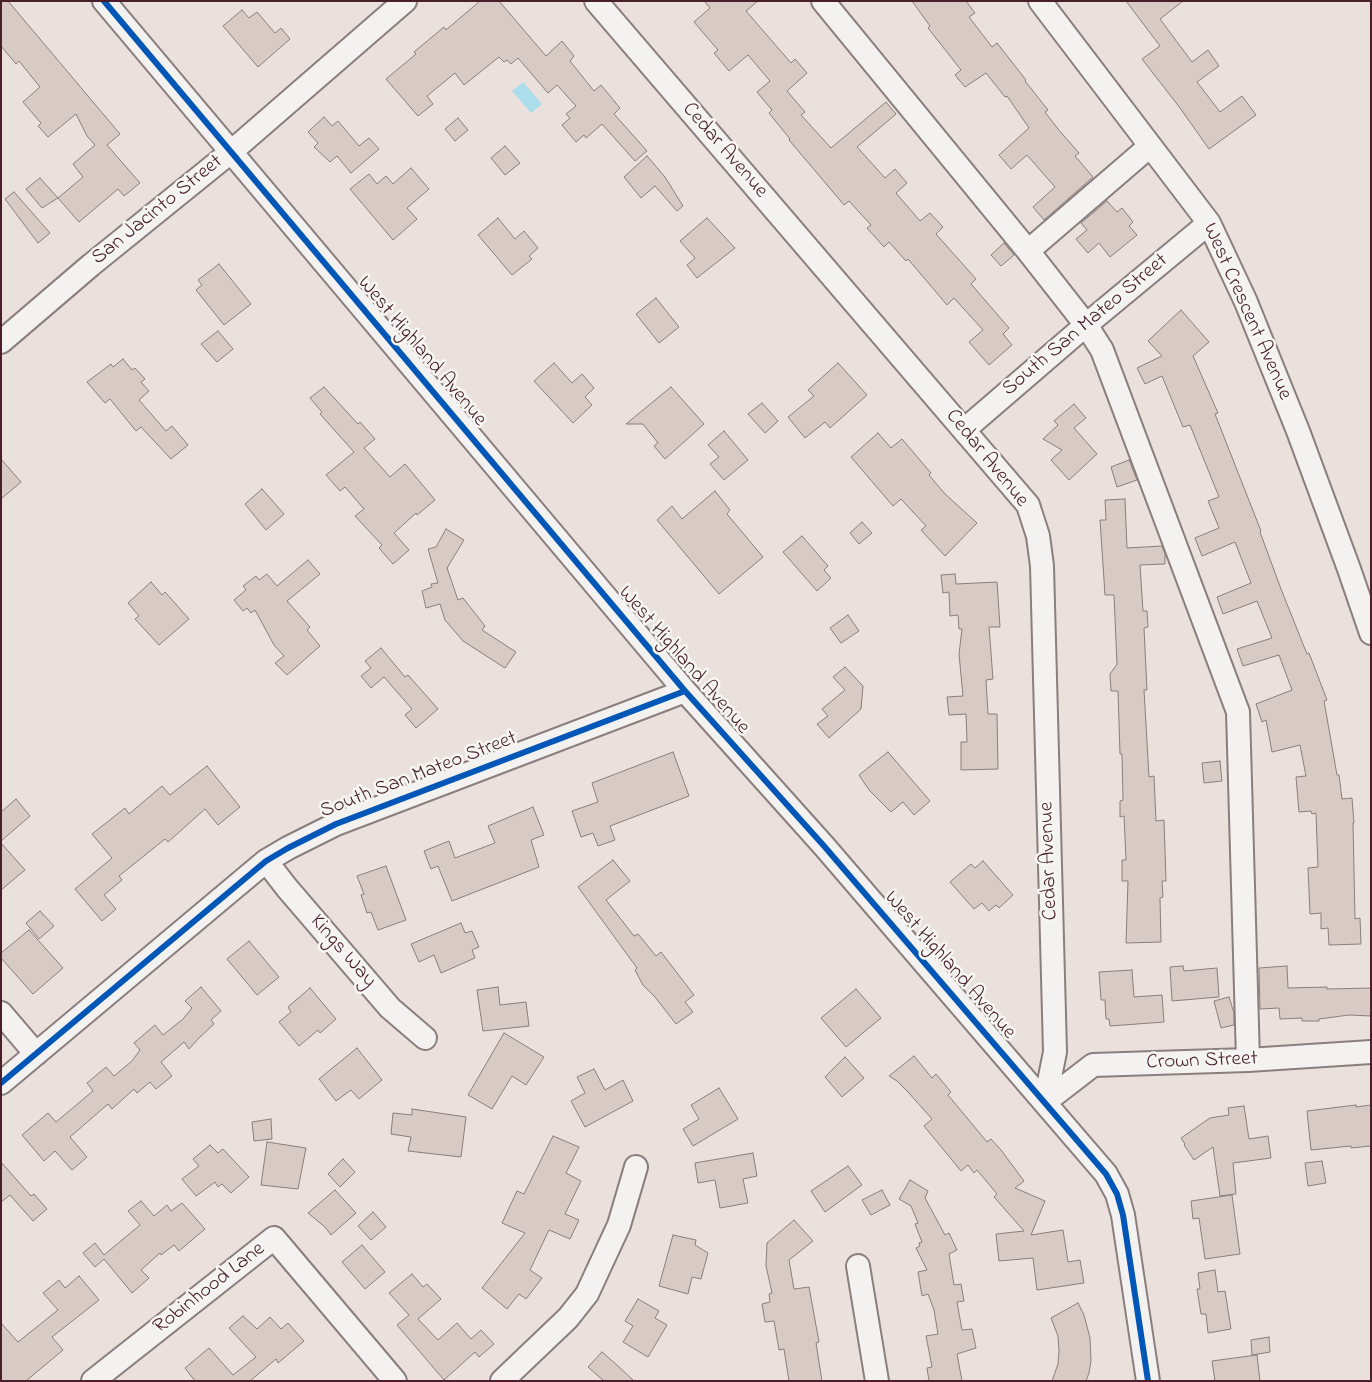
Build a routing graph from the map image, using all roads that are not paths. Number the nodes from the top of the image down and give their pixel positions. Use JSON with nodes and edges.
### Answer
{"nodes":[{"id":1,"x":104,"y":1,"type":"edge"},
{"id":2,"x":405,"y":1,"type":"edge"},
{"id":3,"x":596,"y":1,"type":"edge"},
{"id":4,"x":823,"y":1,"type":"edge"},
{"id":5,"x":1040,"y":1,"type":"edge"},
{"id":6,"x":1150,"y":146,"type":"junction"},
{"id":7,"x":232,"y":151,"type":"junction"},
{"id":8,"x":1209,"y":223,"type":"junction"},
{"id":9,"x":1028,"y":251,"type":"junction"},
{"id":10,"x":1086,"y":325,"type":"junction"},
{"id":11,"x":1,"y":342,"type":"edge"},
{"id":12,"x":964,"y":430,"type":"junction"},
{"id":13,"x":1371,"y":633,"type":"edge"},
{"id":14,"x":685,"y":691,"type":"junction"},
{"id":15,"x":266,"y":861,"type":"junction"},
{"id":16,"x":1,"y":1013,"type":"edge"},
{"id":17,"x":425,"y":1038,"type":"dead end"},
{"id":18,"x":1371,"y":1052,"type":"edge"},
{"id":19,"x":36,"y":1054,"type":"junction"},
{"id":20,"x":1248,"y":1060,"type":"junction"},
{"id":21,"x":1,"y":1083,"type":"edge"},
{"id":22,"x":1045,"y":1102,"type":"junction"},
{"id":23,"x":636,"y":1167,"type":"dead end"},
{"id":24,"x":858,"y":1266,"type":"dead end"},
{"id":25,"x":93,"y":1381,"type":"edge"},
{"id":26,"x":395,"y":1381,"type":"edge"},
{"id":27,"x":502,"y":1381,"type":"edge"},
{"id":28,"x":877,"y":1381,"type":"edge"},
{"id":29,"x":1148,"y":1381,"type":"edge"}],
"edges":[{"from":1,"to":7,"type":"street","name":"West Highland Avenue"},
{"from":2,"to":7,"type":"street","name":"San Jacinto Street"},
{"from":3,"to":12,"type":"street","name":"Cedar Avenue"},
{"from":4,"to":9,"type":"street"},
{"from":5,"to":6,"type":"street","name":"West Crescent Avenue"},
{"from":6,"to":8,"type":"street","name":"West Crescent Avenue"},
{"from":6,"to":9,"type":"street"},
{"from":7,"to":11,"type":"street","name":"San Jacinto Street"},
{"from":7,"to":14,"type":"street","name":"West Highland Avenue"},
{"from":8,"to":10,"type":"street","name":"South San Mateo Street"},
{"from":8,"to":13,"type":"street","name":"West Crescent Avenue"},
{"from":9,"to":10,"type":"street"},
{"from":10,"to":12,"type":"street","name":"South San Mateo Street"},
{"from":10,"to":20,"type":"street"},
{"from":12,"to":22,"type":"street","name":"Cedar Avenue"},
{"from":14,"to":15,"type":"street","name":"South San Mateo Street"},
{"from":14,"to":22,"type":"street","name":"West Highland Avenue"},
{"from":15,"to":17,"type":"street","name":"Kings Way"},
{"from":15,"to":19,"type":"street","name":"South San Mateo Street"},
{"from":16,"to":19,"type":"street"},
{"from":18,"to":20,"type":"street","name":"Crown Street"},
{"from":19,"to":21,"type":"street","name":"South San Mateo Street"},
{"from":20,"to":22,"type":"street","name":"Crown Street"},
{"from":22,"to":29,"type":"street","name":"West Highland Avenue"},
{"from":23,"to":27,"type":"street"},
{"from":24,"to":28,"type":"street"},
{"from":25,"to":26,"type":"street","name":"Robinhood Lane"}]}
